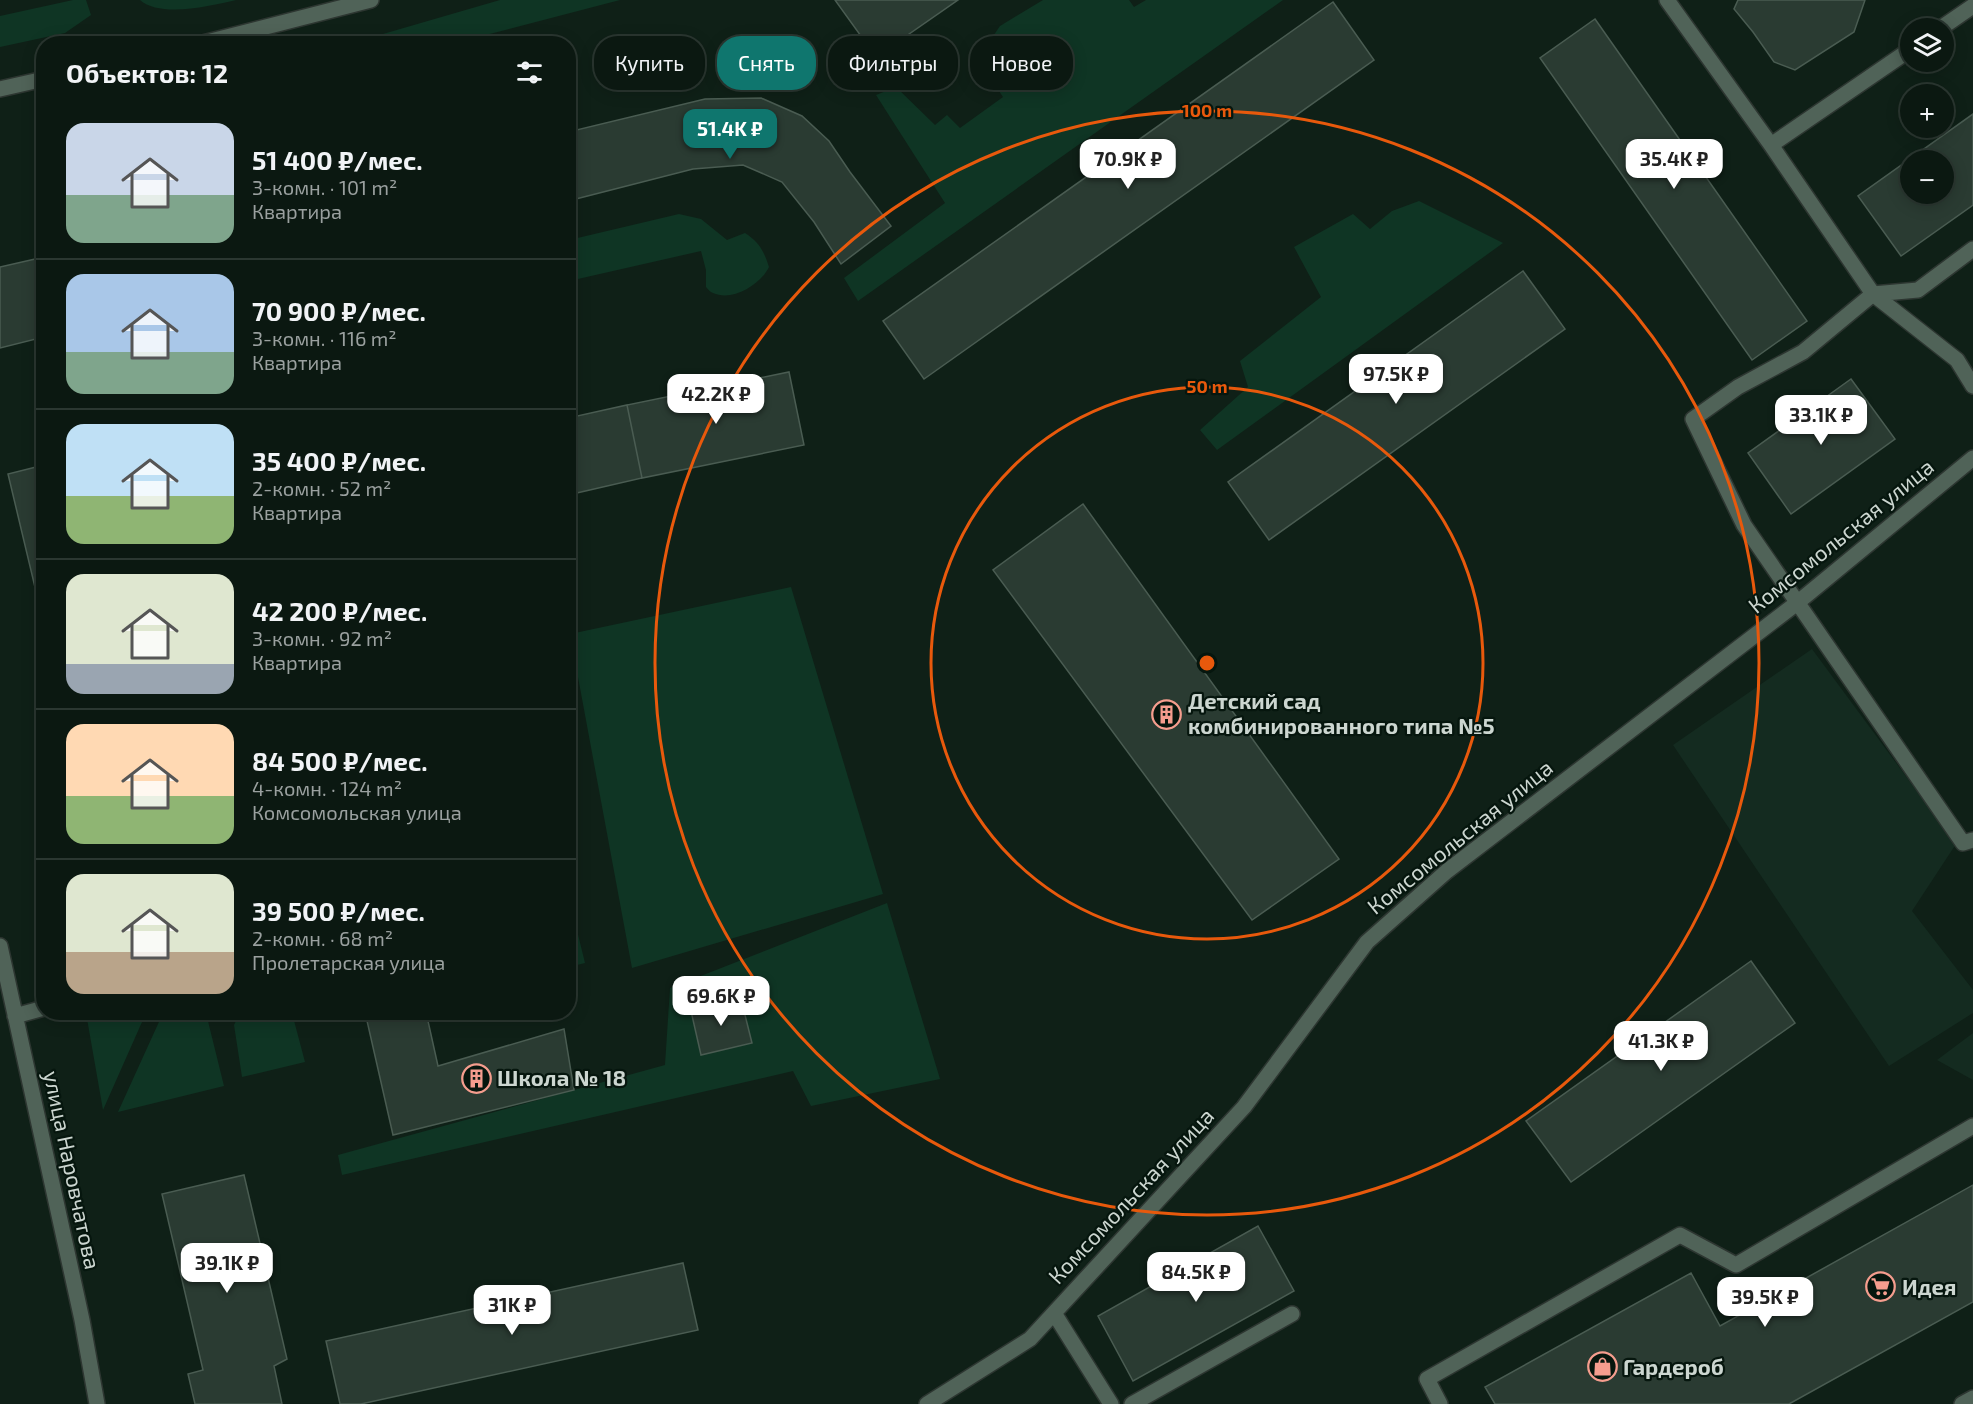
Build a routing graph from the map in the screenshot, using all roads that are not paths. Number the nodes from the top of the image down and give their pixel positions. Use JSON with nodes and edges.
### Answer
{"nodes":[{"id":1,"x":371,"y":0,"type":"edge"},
{"id":2,"x":1667,"y":0,"type":"edge"},
{"id":3,"x":1973,"y":6,"type":"edge"},
{"id":4,"x":1954,"y":19,"type":"edge"},
{"id":5,"x":230,"y":36,"type":"edge"},
{"id":6,"x":1900,"y":57,"type":"edge"},
{"id":7,"x":36,"y":81,"type":"edge"},
{"id":8,"x":0,"y":89,"type":"edge"},
{"id":9,"x":1771,"y":145,"type":"junction"},
{"id":10,"x":1973,"y":249,"type":"edge"},
{"id":11,"x":1873,"y":294,"type":"junction"},
{"id":12,"x":1973,"y":386,"type":"edge"},
{"id":13,"x":1973,"y":458,"type":"edge"},
{"id":14,"x":1797,"y":603,"type":"junction"},
{"id":15,"x":1973,"y":840,"type":"edge"},
{"id":16,"x":0,"y":946,"type":"edge"},
{"id":17,"x":36,"y":1010,"type":"edge"},
{"id":18,"x":15,"y":1016,"type":"junction"},
{"id":19,"x":1973,"y":1126,"type":"edge"},
{"id":20,"x":1054,"y":1313,"type":"junction"},
{"id":21,"x":1292,"y":1314,"type":"dead end"},
{"id":22,"x":1973,"y":1398,"type":"edge"},
{"id":23,"x":97,"y":1404,"type":"edge"},
{"id":24,"x":927,"y":1404,"type":"edge"},
{"id":25,"x":1111,"y":1404,"type":"edge"},
{"id":26,"x":1132,"y":1404,"type":"edge"},
{"id":27,"x":1440,"y":1404,"type":"edge"},
{"id":28,"x":1962,"y":1404,"type":"edge"}],
"edges":[{"from":1,"to":5,"type":"street"},
{"from":2,"to":9,"type":"street"},
{"from":3,"to":4,"type":"street"},
{"from":6,"to":9,"type":"street"},
{"from":7,"to":8,"type":"street"},
{"from":9,"to":11,"type":"street"},
{"from":10,"to":11,"type":"street"},
{"from":11,"to":12,"type":"street"},
{"from":11,"to":14,"type":"street"},
{"from":13,"to":14,"type":"street","name":"Комсомольская улица"},
{"from":14,"to":15,"type":"street"},
{"from":14,"to":20,"type":"street","name":"Комсомольская улица"},
{"from":16,"to":18,"type":"street","name":"улица Наровчатова"},
{"from":17,"to":18,"type":"street"},
{"from":18,"to":23,"type":"street","name":"улица Наровчатова"},
{"from":19,"to":27,"type":"street"},
{"from":20,"to":24,"type":"street","name":"Комсомольская улица"},
{"from":20,"to":25,"type":"street"},
{"from":21,"to":26,"type":"street"},
{"from":22,"to":28,"type":"street"}]}
